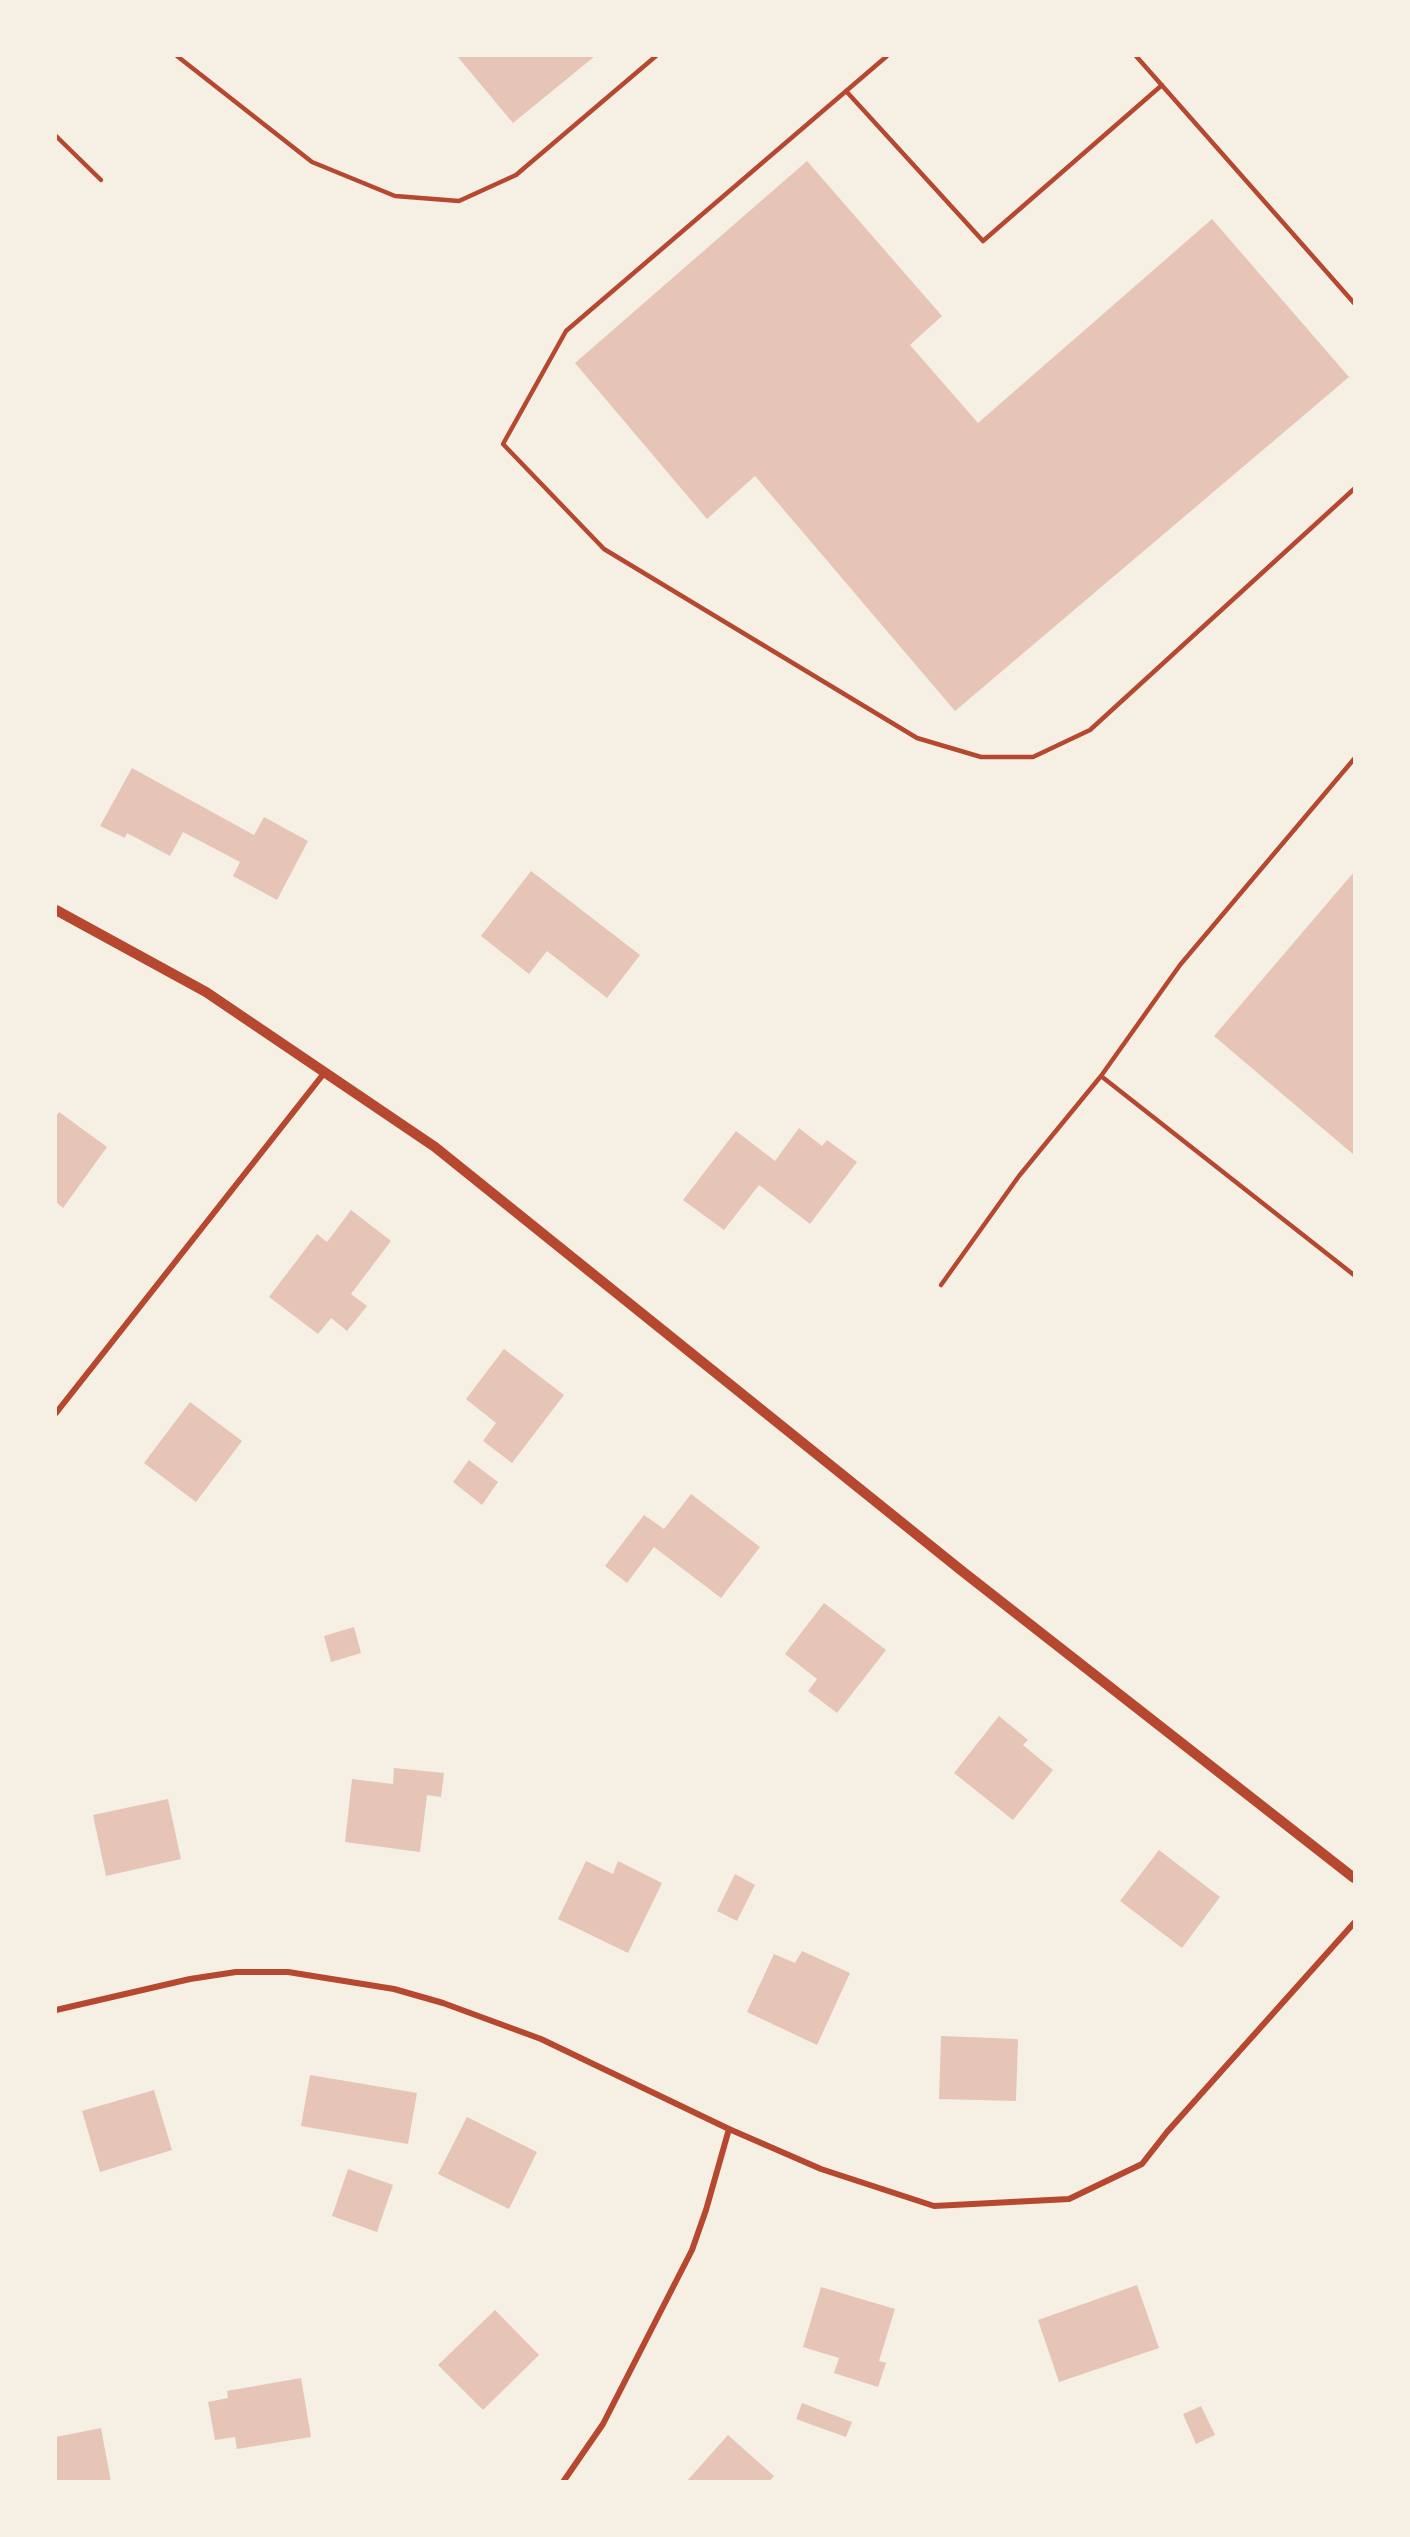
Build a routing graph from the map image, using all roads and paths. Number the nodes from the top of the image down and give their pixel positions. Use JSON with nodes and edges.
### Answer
{"nodes":[{"id":1,"x":177,"y":56,"type":"edge"},
{"id":2,"x":656,"y":56,"type":"edge"},
{"id":3,"x":887,"y":56,"type":"edge"},
{"id":4,"x":1136,"y":56,"type":"edge"},
{"id":5,"x":1162,"y":85,"type":"junction"},
{"id":6,"x":846,"y":91,"type":"junction"},
{"id":7,"x":56,"y":136,"type":"edge"},
{"id":8,"x":101,"y":180,"type":"dead end"},
{"id":9,"x":1354,"y":303,"type":"edge"},
{"id":10,"x":1354,"y":489,"type":"edge"},
{"id":11,"x":1354,"y":759,"type":"edge"},
{"id":12,"x":56,"y":910,"type":"edge"},
{"id":13,"x":325,"y":1072,"type":"junction"},
{"id":14,"x":1101,"y":1076,"type":"junction"},
{"id":15,"x":1354,"y":1275,"type":"edge"},
{"id":16,"x":941,"y":1285,"type":"dead end"},
{"id":17,"x":56,"y":1413,"type":"edge"},
{"id":18,"x":1354,"y":1878,"type":"edge"},
{"id":19,"x":1354,"y":1923,"type":"edge"},
{"id":20,"x":56,"y":2010,"type":"edge"},
{"id":21,"x":729,"y":2129,"type":"junction"},
{"id":22,"x":563,"y":2481,"type":"edge"}],
"edges":[{"from":1,"to":2,"type":"lane"},
{"from":3,"to":6,"type":"lane"},
{"from":4,"to":5,"type":"lane"},
{"from":5,"to":6,"type":"lane"},
{"from":5,"to":9,"type":"lane"},
{"from":6,"to":10,"type":"lane"},
{"from":7,"to":8,"type":"lane"},
{"from":11,"to":14,"type":"lane"},
{"from":12,"to":13,"type":"street"},
{"from":13,"to":17,"type":"street"},
{"from":13,"to":18,"type":"street"},
{"from":14,"to":15,"type":"lane"},
{"from":14,"to":16,"type":"lane"},
{"from":19,"to":21,"type":"street"},
{"from":20,"to":21,"type":"street"},
{"from":21,"to":22,"type":"street"}]}
